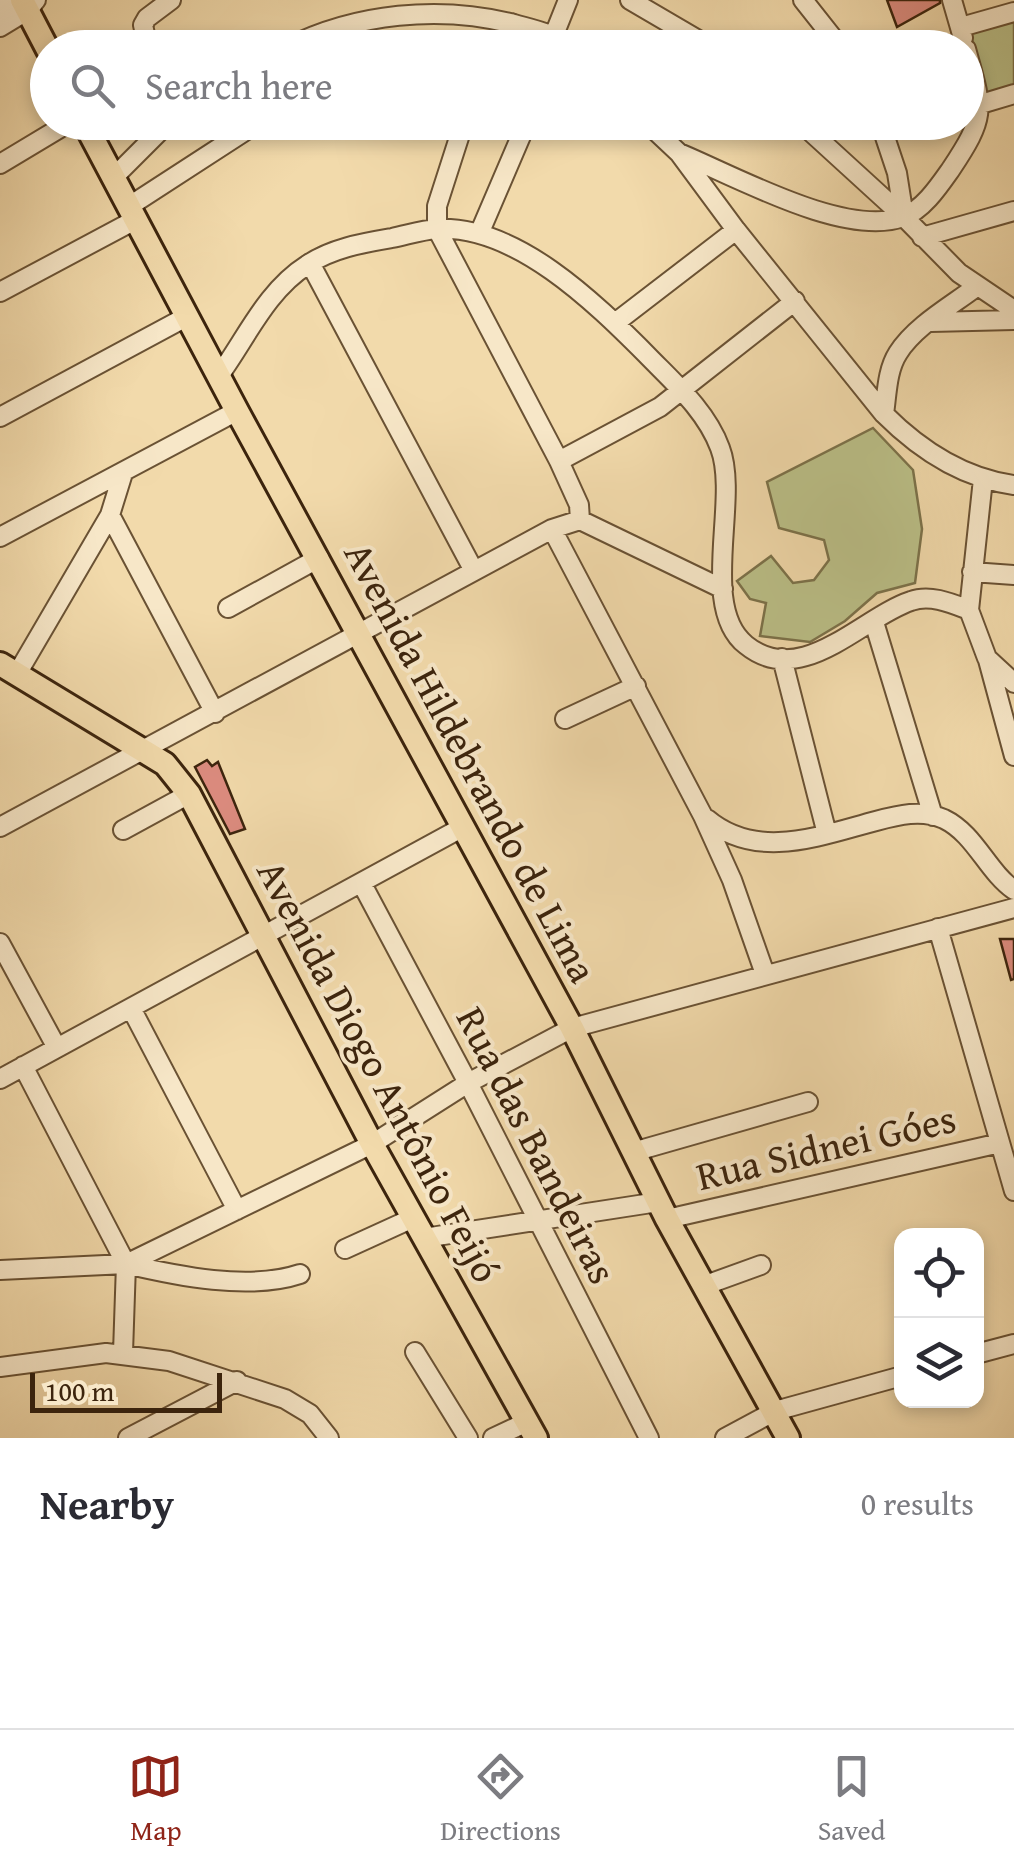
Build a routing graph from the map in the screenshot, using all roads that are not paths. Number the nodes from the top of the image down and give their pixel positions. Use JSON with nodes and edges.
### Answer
{"nodes":[{"id":1,"x":171,"y":0,"type":"edge"},
{"id":2,"x":556,"y":0,"type":"edge"},
{"id":3,"x":568,"y":0,"type":"edge"},
{"id":4,"x":630,"y":0,"type":"edge"},
{"id":5,"x":952,"y":0,"type":"edge"},
{"id":6,"x":808,"y":3,"type":"edge"},
{"id":7,"x":16,"y":7,"type":"edge"},
{"id":8,"x":1014,"y":12,"type":"edge"},
{"id":9,"x":511,"y":23,"type":"junction"},
{"id":10,"x":961,"y":27,"type":"junction"},
{"id":11,"x":33,"y":30,"type":"edge"},
{"id":12,"x":144,"y":30,"type":"edge"},
{"id":13,"x":339,"y":30,"type":"edge"},
{"id":14,"x":507,"y":30,"type":"edge"},
{"id":15,"x":529,"y":30,"type":"edge"},
{"id":16,"x":557,"y":30,"type":"edge"},
{"id":17,"x":561,"y":30,"type":"edge"},
{"id":18,"x":681,"y":30,"type":"edge"},
{"id":19,"x":828,"y":30,"type":"edge"},
{"id":20,"x":962,"y":30,"type":"edge"},
{"id":21,"x":1014,"y":94,"type":"edge"},
{"id":22,"x":984,"y":103,"type":"edge"},
{"id":23,"x":40,"y":140,"type":"edge"},
{"id":24,"x":94,"y":140,"type":"edge"},
{"id":25,"x":151,"y":140,"type":"edge"},
{"id":26,"x":234,"y":140,"type":"edge"},
{"id":27,"x":458,"y":140,"type":"edge"},
{"id":28,"x":519,"y":140,"type":"edge"},
{"id":29,"x":665,"y":140,"type":"edge"},
{"id":30,"x":820,"y":140,"type":"edge"},
{"id":31,"x":886,"y":140,"type":"edge"},
{"id":32,"x":970,"y":140,"type":"edge"},
{"id":33,"x":679,"y":153,"type":"junction"},
{"id":34,"x":0,"y":164,"type":"edge"},
{"id":35,"x":114,"y":178,"type":"junction"},
{"id":36,"x":1014,"y":211,"type":"edge"},
{"id":37,"x":131,"y":214,"type":"junction"},
{"id":38,"x":904,"y":217,"type":"junction"},
{"id":39,"x":437,"y":229,"type":"junction"},
{"id":40,"x":736,"y":230,"type":"junction"},
{"id":41,"x":478,"y":234,"type":"junction"},
{"id":42,"x":922,"y":237,"type":"junction"},
{"id":43,"x":310,"y":262,"type":"junction"},
{"id":44,"x":976,"y":287,"type":"junction"},
{"id":45,"x":0,"y":292,"type":"edge"},
{"id":46,"x":795,"y":301,"type":"junction"},
{"id":47,"x":1014,"y":310,"type":"edge"},
{"id":48,"x":186,"y":316,"type":"junction"},
{"id":49,"x":1014,"y":320,"type":"edge"},
{"id":50,"x":930,"y":322,"type":"junction"},
{"id":51,"x":615,"y":323,"type":"junction"},
{"id":52,"x":218,"y":377,"type":"junction"},
{"id":53,"x":682,"y":391,"type":"junction"},
{"id":54,"x":237,"y":412,"type":"junction"},
{"id":55,"x":884,"y":414,"type":"junction"},
{"id":56,"x":0,"y":417,"type":"edge"},
{"id":57,"x":559,"y":461,"type":"junction"},
{"id":58,"x":124,"y":474,"type":"junction"},
{"id":59,"x":983,"y":479,"type":"junction"},
{"id":60,"x":1014,"y":486,"type":"edge"},
{"id":61,"x":110,"y":514,"type":"junction"},
{"id":62,"x":580,"y":520,"type":"junction"},
{"id":63,"x":552,"y":529,"type":"junction"},
{"id":64,"x":0,"y":538,"type":"edge"},
{"id":65,"x":319,"y":558,"type":"junction"},
{"id":66,"x":474,"y":571,"type":"junction"},
{"id":67,"x":972,"y":572,"type":"junction"},
{"id":68,"x":1014,"y":575,"type":"edge"},
{"id":69,"x":723,"y":589,"type":"junction"},
{"id":70,"x":228,"y":608,"type":"dead end"},
{"id":71,"x":969,"y":610,"type":"junction"},
{"id":72,"x":874,"y":622,"type":"junction"},
{"id":73,"x":359,"y":634,"type":"junction"},
{"id":74,"x":782,"y":658,"type":"junction"},
{"id":75,"x":987,"y":658,"type":"junction"},
{"id":76,"x":8,"y":669,"type":"edge"},
{"id":77,"x":1014,"y":683,"type":"edge"},
{"id":78,"x":636,"y":686,"type":"junction"},
{"id":79,"x":215,"y":713,"type":"junction"},
{"id":80,"x":565,"y":718,"type":"dead end"},
{"id":81,"x":144,"y":751,"type":"junction"},
{"id":82,"x":1014,"y":756,"type":"edge"},
{"id":83,"x":189,"y":794,"type":"junction"},
{"id":84,"x":703,"y":816,"type":"junction"},
{"id":85,"x":933,"y":816,"type":"junction"},
{"id":86,"x":464,"y":827,"type":"junction"},
{"id":87,"x":0,"y":828,"type":"edge"},
{"id":88,"x":123,"y":830,"type":"dead end"},
{"id":89,"x":827,"y":834,"type":"junction"},
{"id":90,"x":766,"y":844,"type":"junction"},
{"id":91,"x":732,"y":880,"type":"junction"},
{"id":92,"x":362,"y":884,"type":"junction"},
{"id":93,"x":1006,"y":884,"type":"edge"},
{"id":94,"x":1014,"y":908,"type":"edge"},
{"id":95,"x":982,"y":916,"type":"junction"},
{"id":96,"x":938,"y":928,"type":"junction"},
{"id":97,"x":263,"y":938,"type":"junction"},
{"id":98,"x":0,"y":942,"type":"edge"},
{"id":99,"x":765,"y":974,"type":"junction"},
{"id":100,"x":131,"y":1008,"type":"junction"},
{"id":101,"x":572,"y":1028,"type":"junction"},
{"id":102,"x":57,"y":1048,"type":"junction"},
{"id":103,"x":23,"y":1066,"type":"junction"},
{"id":104,"x":0,"y":1079,"type":"edge"},
{"id":105,"x":468,"y":1083,"type":"junction"},
{"id":106,"x":808,"y":1102,"type":"dead end"},
{"id":107,"x":372,"y":1144,"type":"junction"},
{"id":108,"x":1000,"y":1144,"type":"junction"},
{"id":109,"x":633,"y":1152,"type":"junction"},
{"id":110,"x":1013,"y":1184,"type":"edge"},
{"id":111,"x":237,"y":1210,"type":"junction"},
{"id":112,"x":663,"y":1211,"type":"junction"},
{"id":113,"x":538,"y":1222,"type":"junction"},
{"id":114,"x":419,"y":1228,"type":"junction"},
{"id":115,"x":345,"y":1249,"type":"dead end"},
{"id":116,"x":126,"y":1264,"type":"junction"},
{"id":117,"x":761,"y":1266,"type":"dead end"},
{"id":118,"x":0,"y":1270,"type":"edge"},
{"id":119,"x":300,"y":1274,"type":"dead end"},
{"id":120,"x":703,"y":1286,"type":"junction"},
{"id":121,"x":1014,"y":1344,"type":"edge"},
{"id":122,"x":415,"y":1352,"type":"dead end"},
{"id":123,"x":984,"y":1352,"type":"edge"},
{"id":124,"x":123,"y":1353,"type":"junction"},
{"id":125,"x":0,"y":1367,"type":"edge"},
{"id":126,"x":894,"y":1378,"type":"edge"},
{"id":127,"x":237,"y":1381,"type":"junction"},
{"id":128,"x":775,"y":1411,"type":"junction"},
{"id":129,"x":531,"y":1430,"type":"edge"},
{"id":130,"x":136,"y":1436,"type":"edge"},
{"id":131,"x":329,"y":1438,"type":"edge"},
{"id":132,"x":468,"y":1438,"type":"edge"},
{"id":133,"x":494,"y":1438,"type":"edge"},
{"id":134,"x":648,"y":1438,"type":"edge"},
{"id":135,"x":726,"y":1438,"type":"edge"},
{"id":136,"x":788,"y":1438,"type":"edge"}],
"edges":[{"from":1,"to":12,"type":"street"},
{"from":2,"to":16,"type":"street"},
{"from":3,"to":17,"type":"street"},
{"from":4,"to":18,"type":"street"},
{"from":5,"to":10,"type":"street"},
{"from":6,"to":19,"type":"street"},
{"from":7,"to":11,"type":"main road"},
{"from":8,"to":10,"type":"street"},
{"from":9,"to":13,"type":"street"},
{"from":9,"to":14,"type":"street"},
{"from":9,"to":15,"type":"street"},
{"from":10,"to":20,"type":"street"},
{"from":21,"to":22,"type":"street"},
{"from":23,"to":34,"type":"street"},
{"from":24,"to":35,"type":"main road","name":"Avenida Hildebrando de Lima"},
{"from":25,"to":35,"type":"street"},
{"from":26,"to":37,"type":"street"},
{"from":27,"to":39,"type":"street"},
{"from":28,"to":41,"type":"street"},
{"from":29,"to":33,"type":"street"},
{"from":30,"to":38,"type":"street"},
{"from":31,"to":38,"type":"street"},
{"from":32,"to":38,"type":"street"},
{"from":33,"to":38,"type":"street"},
{"from":33,"to":40,"type":"street"},
{"from":35,"to":37,"type":"main road","name":"Avenida Hildebrando de Lima"},
{"from":36,"to":42,"type":"street"},
{"from":37,"to":45,"type":"street"},
{"from":37,"to":48,"type":"main road","name":"Avenida Hildebrando de Lima"},
{"from":38,"to":42,"type":"street"},
{"from":39,"to":41,"type":"street"},
{"from":39,"to":43,"type":"street"},
{"from":39,"to":57,"type":"street"},
{"from":40,"to":46,"type":"street"},
{"from":40,"to":51,"type":"street"},
{"from":41,"to":51,"type":"street"},
{"from":42,"to":44,"type":"street"},
{"from":43,"to":52,"type":"street"},
{"from":43,"to":66,"type":"street"},
{"from":44,"to":47,"type":"street"},
{"from":44,"to":50,"type":"street"},
{"from":46,"to":53,"type":"street"},
{"from":46,"to":55,"type":"street"},
{"from":48,"to":52,"type":"main road","name":"Avenida Hildebrando de Lima"},
{"from":48,"to":56,"type":"street"},
{"from":49,"to":50,"type":"street"},
{"from":50,"to":55,"type":"street"},
{"from":51,"to":53,"type":"street"},
{"from":52,"to":54,"type":"main road","name":"Avenida Hildebrando de Lima"},
{"from":53,"to":57,"type":"street"},
{"from":53,"to":69,"type":"street"},
{"from":54,"to":58,"type":"street"},
{"from":54,"to":65,"type":"main road","name":"Avenida Hildebrando de Lima"},
{"from":55,"to":59,"type":"street"},
{"from":57,"to":62,"type":"street"},
{"from":58,"to":61,"type":"street"},
{"from":58,"to":64,"type":"street"},
{"from":59,"to":60,"type":"street"},
{"from":59,"to":67,"type":"street"},
{"from":61,"to":76,"type":"street"},
{"from":61,"to":79,"type":"street"},
{"from":62,"to":63,"type":"street"},
{"from":62,"to":69,"type":"street"},
{"from":63,"to":66,"type":"street"},
{"from":63,"to":78,"type":"street"},
{"from":65,"to":70,"type":"street"},
{"from":65,"to":73,"type":"main road","name":"Avenida Hildebrando de Lima"},
{"from":66,"to":73,"type":"street"},
{"from":67,"to":68,"type":"street"},
{"from":67,"to":71,"type":"street"},
{"from":69,"to":74,"type":"street"},
{"from":71,"to":72,"type":"street"},
{"from":71,"to":75,"type":"street"},
{"from":72,"to":74,"type":"street"},
{"from":72,"to":85,"type":"street"},
{"from":73,"to":79,"type":"street"},
{"from":73,"to":86,"type":"main road","name":"Avenida Hildebrando de Lima"},
{"from":74,"to":89,"type":"street"},
{"from":75,"to":77,"type":"street"},
{"from":75,"to":82,"type":"street"},
{"from":76,"to":81,"type":"main road","name":"Avenida Diogo Antônio Feijó"},
{"from":78,"to":80,"type":"street"},
{"from":78,"to":84,"type":"street"},
{"from":79,"to":81,"type":"street"},
{"from":81,"to":83,"type":"main road","name":"Avenida Diogo Antônio Feijó"},
{"from":81,"to":87,"type":"street"},
{"from":83,"to":88,"type":"street"},
{"from":83,"to":97,"type":"main road","name":"Avenida Diogo Antônio Feijó"},
{"from":84,"to":90,"type":"street"},
{"from":84,"to":91,"type":"street"},
{"from":85,"to":89,"type":"street"},
{"from":85,"to":93,"type":"street"},
{"from":86,"to":92,"type":"street"},
{"from":86,"to":101,"type":"main road","name":"Avenida Hildebrando de Lima"},
{"from":89,"to":90,"type":"street"},
{"from":90,"to":91,"type":"street"},
{"from":91,"to":99,"type":"street"},
{"from":92,"to":97,"type":"street"},
{"from":92,"to":105,"type":"street","name":"Rua das Bandeiras"},
{"from":93,"to":95,"type":"street"},
{"from":94,"to":95,"type":"street"},
{"from":95,"to":96,"type":"street"},
{"from":96,"to":99,"type":"street"},
{"from":96,"to":108,"type":"street"},
{"from":97,"to":100,"type":"street"},
{"from":97,"to":107,"type":"main road","name":"Avenida Diogo Antônio Feijó"},
{"from":98,"to":102,"type":"street"},
{"from":99,"to":101,"type":"street"},
{"from":100,"to":102,"type":"street"},
{"from":100,"to":111,"type":"street"},
{"from":101,"to":105,"type":"street"},
{"from":101,"to":109,"type":"main road","name":"Avenida Hildebrando de Lima"},
{"from":102,"to":103,"type":"street"},
{"from":103,"to":104,"type":"street"},
{"from":103,"to":116,"type":"street"},
{"from":105,"to":107,"type":"street"},
{"from":105,"to":113,"type":"street","name":"Rua das Bandeiras"},
{"from":106,"to":109,"type":"street"},
{"from":107,"to":111,"type":"street"},
{"from":107,"to":114,"type":"main road","name":"Avenida Diogo Antônio Feijó"},
{"from":108,"to":110,"type":"street"},
{"from":108,"to":112,"type":"street","name":"Rua Sidnei Góes"},
{"from":109,"to":112,"type":"main road","name":"Avenida Hildebrando de Lima"},
{"from":111,"to":116,"type":"street"},
{"from":112,"to":113,"type":"street","name":"Rua Sidnei Góes"},
{"from":112,"to":120,"type":"main road","name":"Avenida Hildebrando de Lima"},
{"from":113,"to":114,"type":"street","name":"Rua Sidnei Góes"},
{"from":113,"to":134,"type":"street","name":"Rua das Bandeiras"},
{"from":114,"to":115,"type":"street","name":"Rua Sidnei Góes"},
{"from":114,"to":129,"type":"main road","name":"Avenida Diogo Antônio Feijó"},
{"from":116,"to":118,"type":"street"},
{"from":116,"to":119,"type":"street"},
{"from":116,"to":124,"type":"street"},
{"from":117,"to":120,"type":"street"},
{"from":120,"to":128,"type":"main road","name":"Avenida Hildebrando de Lima"},
{"from":121,"to":123,"type":"street"},
{"from":122,"to":132,"type":"street"},
{"from":124,"to":125,"type":"street"},
{"from":124,"to":127,"type":"street"},
{"from":126,"to":128,"type":"street"},
{"from":127,"to":130,"type":"street"},
{"from":127,"to":131,"type":"street"},
{"from":128,"to":135,"type":"street"},
{"from":128,"to":136,"type":"main road","name":"Avenida Hildebrando de Lima"},
{"from":129,"to":133,"type":"street"}]}
